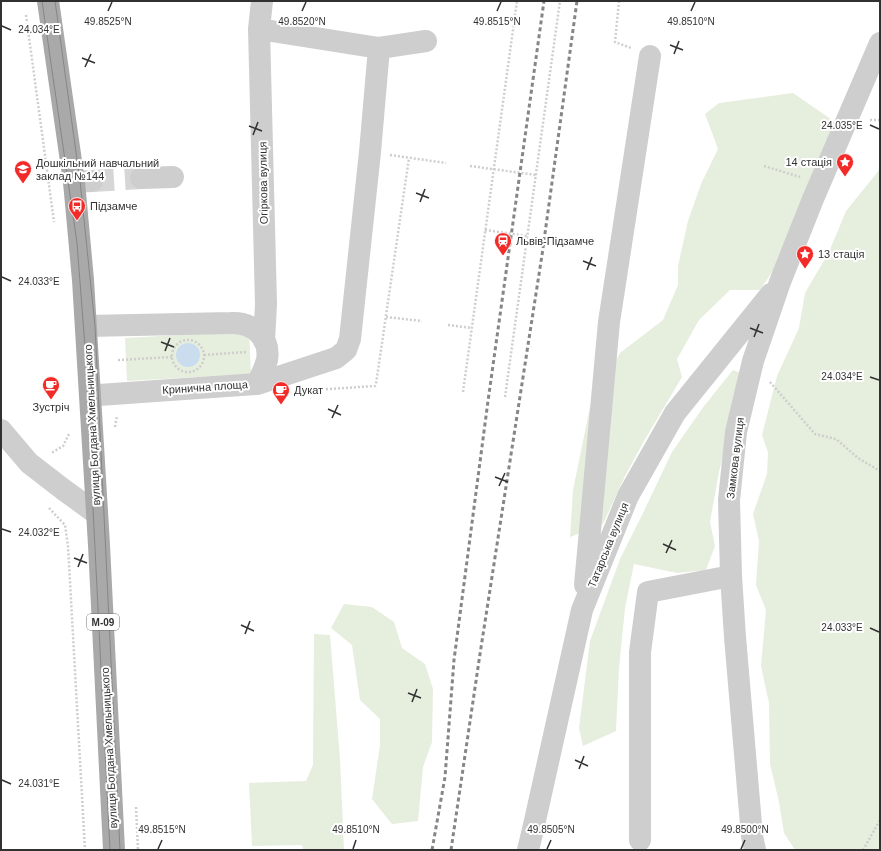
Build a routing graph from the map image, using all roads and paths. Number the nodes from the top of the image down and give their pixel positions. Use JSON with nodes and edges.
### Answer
{"nodes":[{"id":1,"x":48,"y":1,"type":"edge"},
{"id":2,"x":262,"y":1,"type":"edge"},
{"id":3,"x":517,"y":1,"type":"edge"},
{"id":4,"x":560,"y":1,"type":"edge"},
{"id":5,"x":620,"y":1,"type":"edge"},
{"id":6,"x":25,"y":9,"type":"dead end"},
{"id":7,"x":259,"y":28,"type":"junction"},
{"id":8,"x":426,"y":41,"type":"dead end"},
{"id":9,"x":616,"y":42,"type":"dead end"},
{"id":10,"x":880,"y":43,"type":"edge"},
{"id":11,"x":379,"y":48,"type":"junction"},
{"id":12,"x":650,"y":56,"type":"dead end"},
{"id":13,"x":370,"y":152,"type":"junction"},
{"id":14,"x":409,"y":158,"type":"junction"},
{"id":15,"x":446,"y":163,"type":"dead end"},
{"id":16,"x":470,"y":166,"type":"dead end"},
{"id":17,"x":764,"y":166,"type":"dead end"},
{"id":18,"x":494,"y":170,"type":"junction"},
{"id":19,"x":536,"y":175,"type":"junction"},
{"id":20,"x":173,"y":177,"type":"dead end"},
{"id":21,"x":141,"y":178,"type":"tunnel mouth"},
{"id":22,"x":804,"y":178,"type":"dead end"},
{"id":23,"x":54,"y":227,"type":"dead end"},
{"id":24,"x":485,"y":230,"type":"junction"},
{"id":25,"x":527,"y":236,"type":"junction"},
{"id":26,"x":780,"y":282,"type":"junction"},
{"id":27,"x":386,"y":316,"type":"junction"},
{"id":28,"x":422,"y":321,"type":"dead end"},
{"id":29,"x":448,"y":325,"type":"dead end"},
{"id":30,"x":86,"y":326,"type":"junction"},
{"id":31,"x":472,"y":328,"type":"junction"},
{"id":32,"x":266,"y":346,"type":"junction"},
{"id":33,"x":204,"y":355,"type":"junction"},
{"id":34,"x":173,"y":357,"type":"junction"},
{"id":35,"x":118,"y":360,"type":"dead end"},
{"id":36,"x":753,"y":361,"type":"junction"},
{"id":37,"x":257,"y":384,"type":"junction"},
{"id":38,"x":314,"y":390,"type":"dead end"},
{"id":39,"x":463,"y":392,"type":"dead end"},
{"id":40,"x":90,"y":394,"type":"junction"},
{"id":41,"x":505,"y":397,"type":"dead end"},
{"id":42,"x":1,"y":430,"type":"edge"},
{"id":43,"x":70,"y":432,"type":"dead end"},
{"id":44,"x":63,"y":446,"type":"dead end"},
{"id":45,"x":880,"y":471,"type":"edge"},
{"id":46,"x":97,"y":514,"type":"junction"},
{"id":47,"x":65,"y":525,"type":"dead end"},
{"id":48,"x":731,"y":576,"type":"junction"},
{"id":49,"x":582,"y":610,"type":"junction"},
{"id":50,"x":880,"y":820,"type":"edge"},
{"id":51,"x":640,"y":840,"type":"dead end"},
{"id":52,"x":85,"y":850,"type":"edge"},
{"id":53,"x":114,"y":850,"type":"edge"},
{"id":54,"x":528,"y":850,"type":"edge"},
{"id":55,"x":755,"y":850,"type":"edge"},
{"id":56,"x":863,"y":850,"type":"edge"}],
"edges":[{"from":1,"to":30,"type":"main road","name":"вулиця Богдана Хмельницького","number":"М-09"},
{"from":2,"to":7,"type":"street","name":"Огіркова вулиця"},
{"from":3,"to":18,"type":"path"},
{"from":4,"to":19,"type":"path"},
{"from":5,"to":9,"type":"path"},
{"from":6,"to":23,"type":"path"},
{"from":7,"to":11,"type":"street"},
{"from":7,"to":32,"type":"street","name":"Огіркова вулиця"},
{"from":8,"to":11,"type":"street"},
{"from":10,"to":26,"type":"street","name":"Замкова вулиця"},
{"from":11,"to":13,"type":"street"},
{"from":12,"to":49,"type":"street"},
{"from":13,"to":14,"type":"path"},
{"from":13,"to":37,"type":"street"},
{"from":14,"to":15,"type":"path"},
{"from":14,"to":27,"type":"path"},
{"from":16,"to":18,"type":"path"},
{"from":17,"to":22,"type":"path"},
{"from":18,"to":19,"type":"path"},
{"from":18,"to":24,"type":"path"},
{"from":19,"to":25,"type":"path"},
{"from":20,"to":21,"type":"street"},
{"from":24,"to":25,"type":"path"},
{"from":24,"to":31,"type":"path"},
{"from":25,"to":41,"type":"path"},
{"from":26,"to":36,"type":"street","name":"Замкова вулиця"},
{"from":26,"to":49,"type":"street","name":"Татарська вулиця"},
{"from":27,"to":28,"type":"path"},
{"from":27,"to":38,"type":"path"},
{"from":29,"to":31,"type":"path"},
{"from":30,"to":32,"type":"street"},
{"from":30,"to":40,"type":"main road","name":"вулиця Богдана Хмельницького","number":"М-09"},
{"from":31,"to":39,"type":"path"},
{"from":32,"to":33,"type":"path"},
{"from":32,"to":37,"type":"street","name":"Кринична площа"},
{"from":33,"to":34,"type":"path"},
{"from":33,"to":34,"type":"path"},
{"from":34,"to":35,"type":"path"},
{"from":36,"to":45,"type":"path"},
{"from":36,"to":48,"type":"street","name":"Замкова вулиця"},
{"from":37,"to":40,"type":"street","name":"Кринична площа"},
{"from":40,"to":46,"type":"main road","name":"вулиця Богдана Хмельницького","number":"М-09"},
{"from":42,"to":46,"type":"street"},
{"from":43,"to":44,"type":"path"},
{"from":46,"to":53,"type":"main road","name":"вулиця Богдана Хмельницького","number":"М-09"},
{"from":47,"to":52,"type":"path"},
{"from":48,"to":51,"type":"street"},
{"from":48,"to":55,"type":"street","name":"Замкова вулиця"},
{"from":49,"to":54,"type":"street","name":"Татарська вулиця"},
{"from":50,"to":56,"type":"path"}]}
